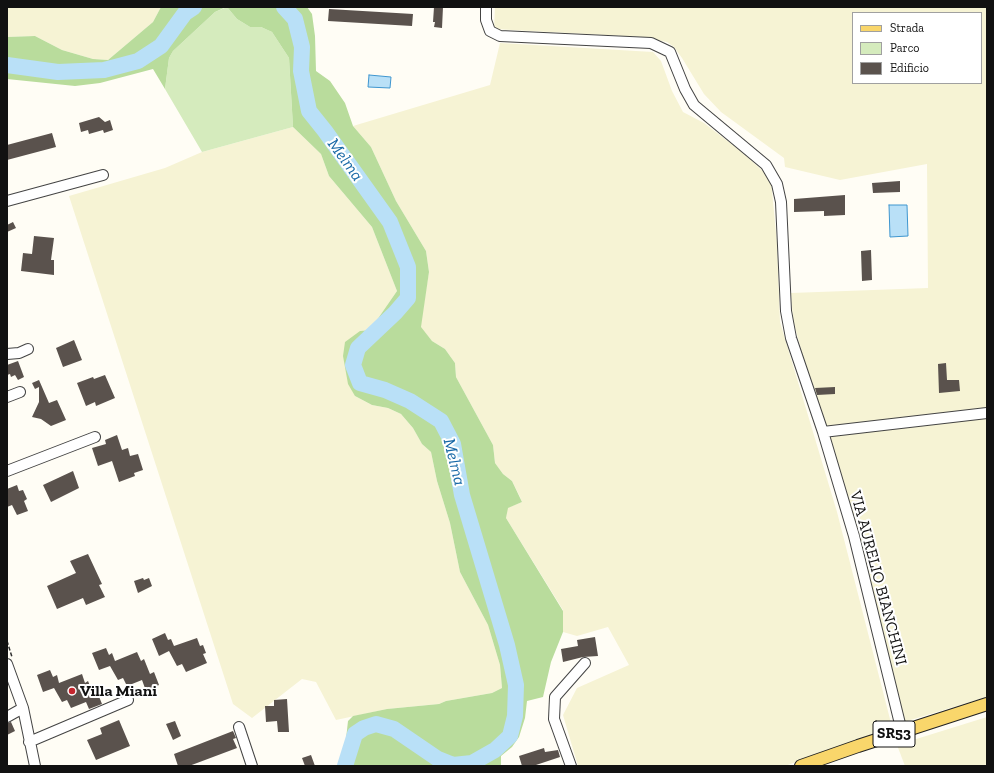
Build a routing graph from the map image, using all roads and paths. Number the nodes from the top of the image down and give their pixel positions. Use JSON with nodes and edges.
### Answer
{"nodes":[{"id":1,"x":486,"y":7,"type":"edge"},
{"id":2,"x":103,"y":175,"type":"dead end"},
{"id":3,"x":7,"y":202,"type":"edge"},
{"id":4,"x":28,"y":349,"type":"dead end"},
{"id":5,"x":7,"y":354,"type":"edge"},
{"id":6,"x":20,"y":392,"type":"dead end"},
{"id":7,"x":7,"y":397,"type":"edge"},
{"id":8,"x":987,"y":413,"type":"edge"},
{"id":9,"x":823,"y":432,"type":"junction"},
{"id":10,"x":95,"y":436,"type":"dead end"},
{"id":11,"x":7,"y":471,"type":"edge"},
{"id":12,"x":586,"y":663,"type":"dead end"},
{"id":13,"x":7,"y":664,"type":"edge"},
{"id":14,"x":9,"y":678,"type":"edge"},
{"id":15,"x":128,"y":700,"type":"dead end"},
{"id":16,"x":987,"y":704,"type":"edge"},
{"id":17,"x":22,"y":708,"type":"junction"},
{"id":18,"x":7,"y":716,"type":"edge"},
{"id":19,"x":239,"y":727,"type":"dead end"},
{"id":20,"x":902,"y":732,"type":"junction"},
{"id":21,"x":29,"y":742,"type":"junction"},
{"id":22,"x":35,"y":766,"type":"edge"},
{"id":23,"x":252,"y":766,"type":"edge"},
{"id":24,"x":571,"y":766,"type":"edge"},
{"id":25,"x":803,"y":766,"type":"edge"}],
"edges":[{"from":1,"to":9,"type":"street","name":"VIA AURELIO BIANCHINI"},
{"from":2,"to":3,"type":"street"},
{"from":4,"to":5,"type":"street"},
{"from":6,"to":7,"type":"street"},
{"from":8,"to":9,"type":"street"},
{"from":9,"to":20,"type":"street","name":"VIA AURELIO BIANCHINI"},
{"from":10,"to":11,"type":"street"},
{"from":12,"to":24,"type":"street"},
{"from":13,"to":14,"type":"street"},
{"from":14,"to":17,"type":"street"},
{"from":15,"to":21,"type":"street"},
{"from":16,"to":20,"type":"main road","number":"SR53"},
{"from":17,"to":18,"type":"street"},
{"from":17,"to":21,"type":"street"},
{"from":19,"to":23,"type":"street"},
{"from":20,"to":25,"type":"main road","number":"SR53"},
{"from":21,"to":22,"type":"street"}]}
